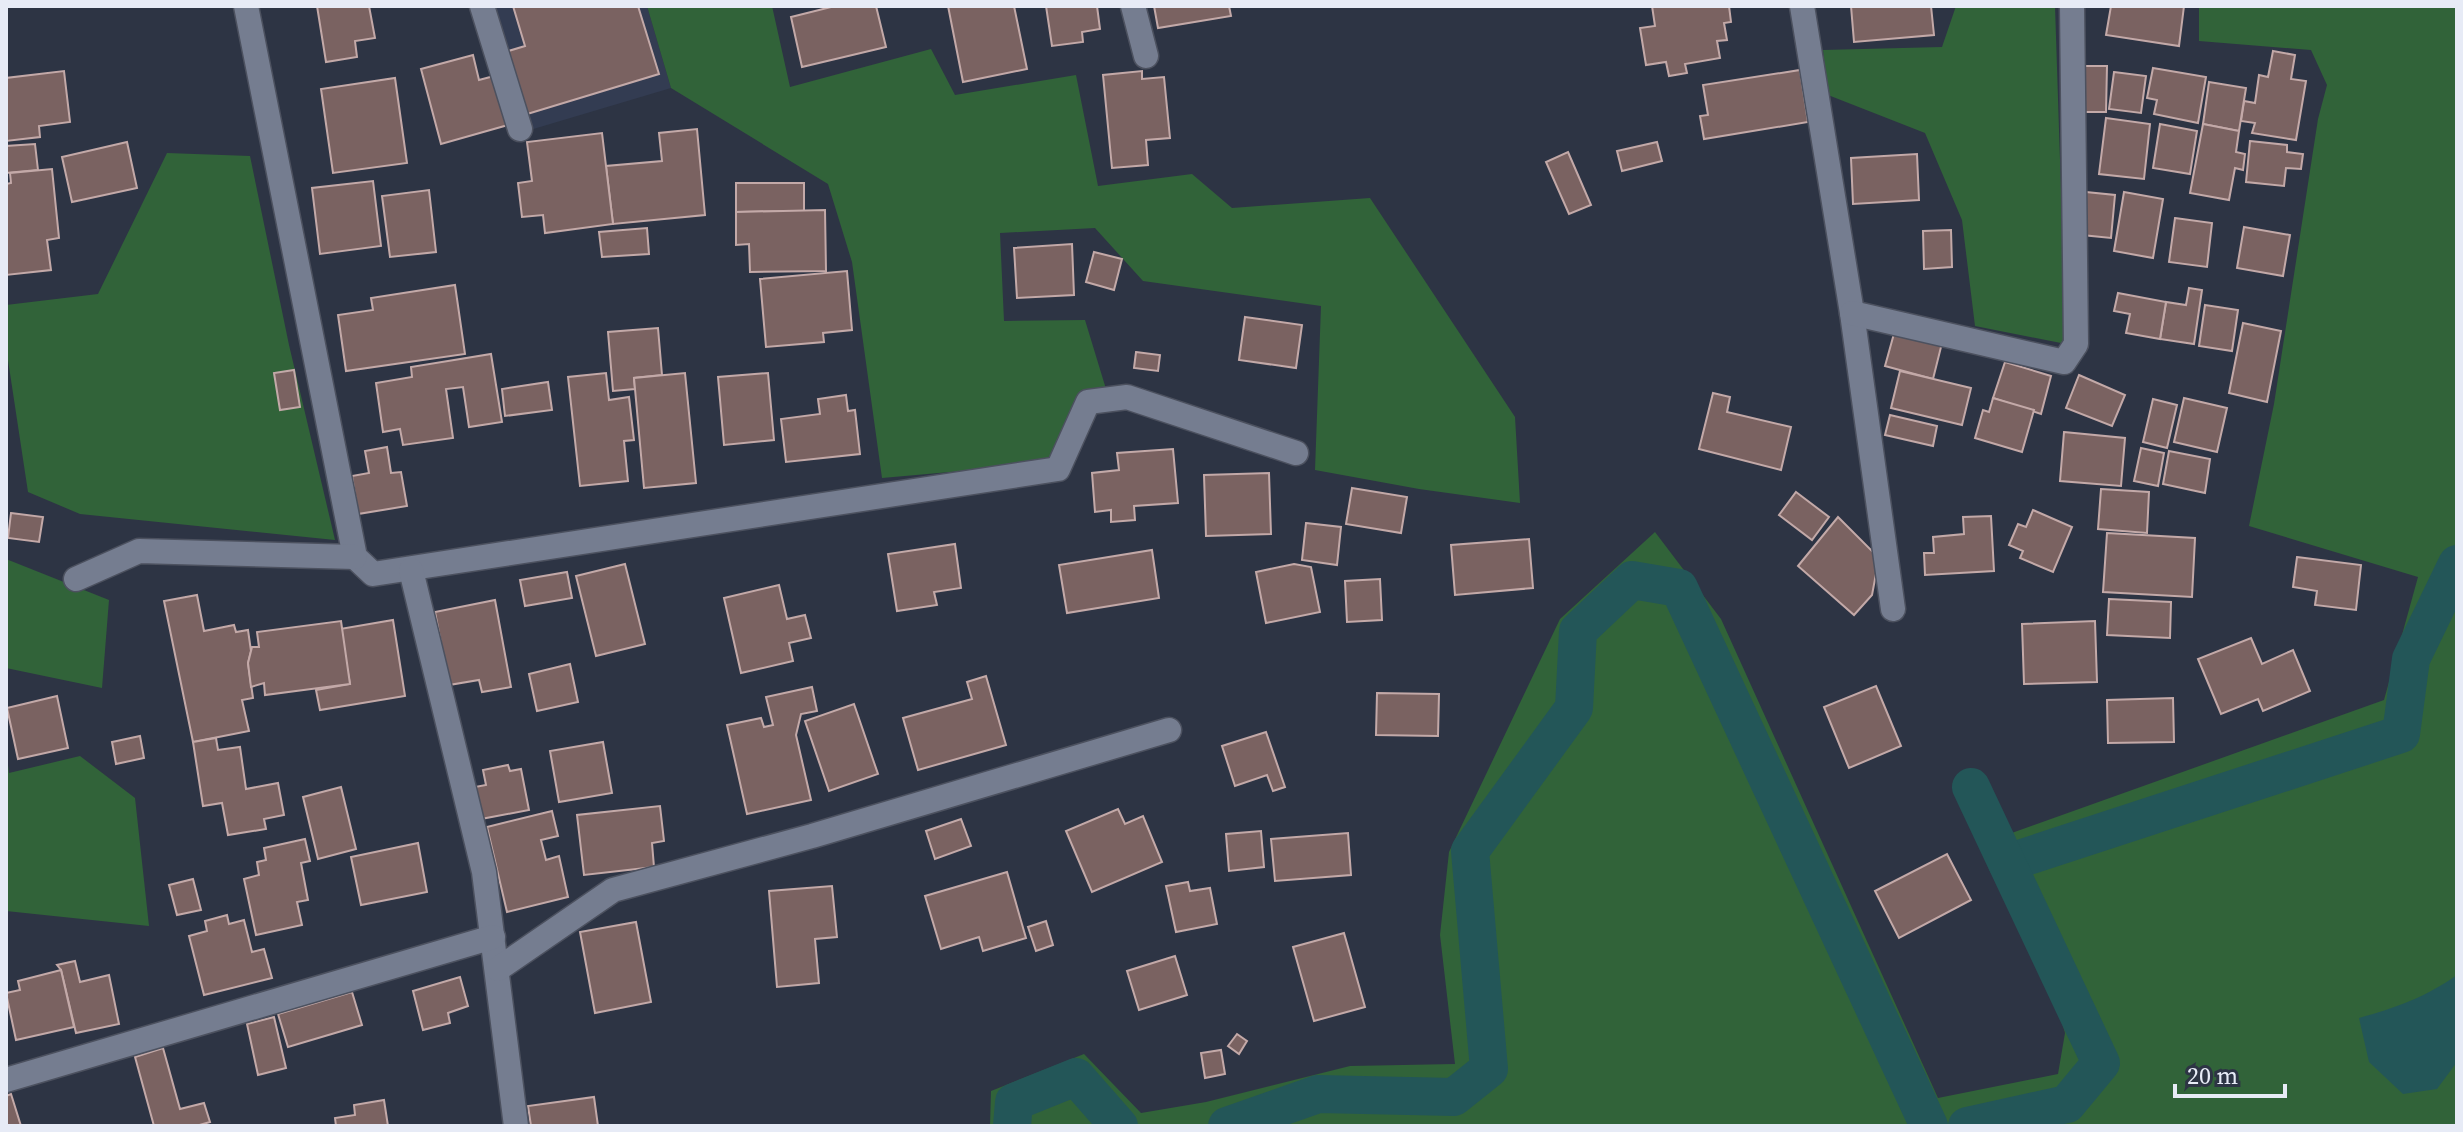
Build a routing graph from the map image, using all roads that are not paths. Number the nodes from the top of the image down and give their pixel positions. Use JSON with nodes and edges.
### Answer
{"nodes":[{"id":1,"x":246,"y":6,"type":"edge"},
{"id":2,"x":482,"y":6,"type":"edge"},
{"id":3,"x":1133,"y":6,"type":"edge"},
{"id":4,"x":1802,"y":6,"type":"edge"},
{"id":5,"x":2072,"y":6,"type":"edge"},
{"id":6,"x":1146,"y":56,"type":"dead end"},
{"id":7,"x":520,"y":129,"type":"dead end"},
{"id":8,"x":1852,"y":313,"type":"junction"},
{"id":9,"x":1296,"y":453,"type":"dead end"},
{"id":10,"x":355,"y":557,"type":"junction"},
{"id":11,"x":411,"y":570,"type":"junction"},
{"id":12,"x":76,"y":579,"type":"dead end"},
{"id":13,"x":1893,"y":609,"type":"dead end"},
{"id":14,"x":1169,"y":730,"type":"dead end"},
{"id":15,"x":493,"y":937,"type":"junction"},
{"id":16,"x":498,"y":969,"type":"junction"},
{"id":17,"x":6,"y":1080,"type":"edge"},
{"id":18,"x":516,"y":1126,"type":"edge"}],
"edges":[{"from":1,"to":10,"type":"street"},
{"from":2,"to":7,"type":"street"},
{"from":3,"to":6,"type":"street"},
{"from":4,"to":8,"type":"street"},
{"from":5,"to":8,"type":"street"},
{"from":8,"to":13,"type":"street"},
{"from":9,"to":11,"type":"street"},
{"from":10,"to":11,"type":"street"},
{"from":10,"to":12,"type":"street"},
{"from":11,"to":15,"type":"street"},
{"from":14,"to":16,"type":"street"},
{"from":15,"to":16,"type":"street"},
{"from":15,"to":17,"type":"street"},
{"from":16,"to":18,"type":"street"}]}
